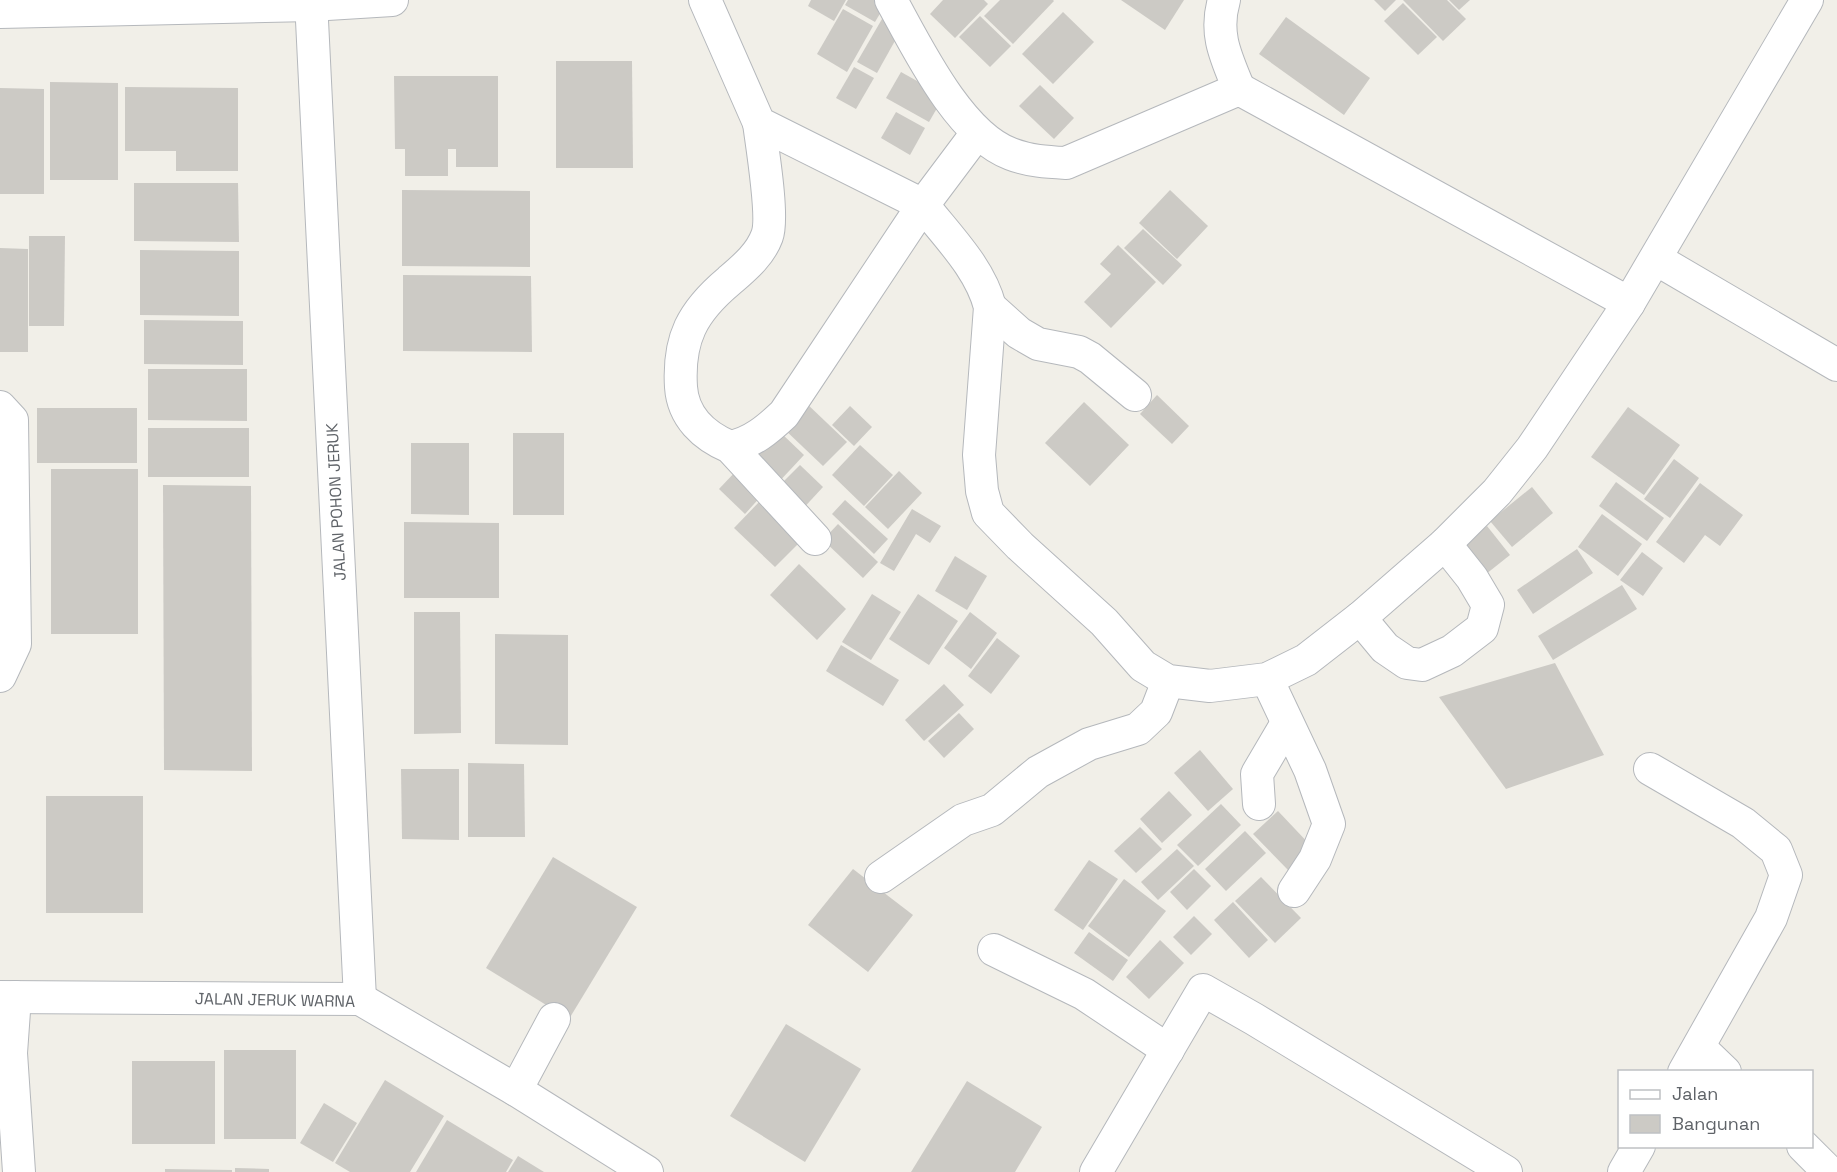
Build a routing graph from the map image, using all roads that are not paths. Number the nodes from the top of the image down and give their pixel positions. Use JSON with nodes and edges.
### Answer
{"nodes":[{"id":1,"x":392,"y":0,"type":"edge"},
{"id":2,"x":705,"y":0,"type":"edge"},
{"id":3,"x":891,"y":0,"type":"edge"},
{"id":4,"x":1224,"y":0,"type":"edge"},
{"id":5,"x":1807,"y":0,"type":"edge"},
{"id":6,"x":311,"y":3,"type":"edge"},
{"id":7,"x":0,"y":12,"type":"edge"},
{"id":8,"x":1239,"y":89,"type":"junction"},
{"id":9,"x":759,"y":123,"type":"junction"},
{"id":10,"x":977,"y":134,"type":"junction"},
{"id":11,"x":923,"y":205,"type":"junction"},
{"id":12,"x":1656,"y":259,"type":"junction"},
{"id":13,"x":1629,"y":303,"type":"junction"},
{"id":14,"x":990,"y":307,"type":"junction"},
{"id":15,"x":1837,"y":365,"type":"edge"},
{"id":16,"x":1135,"y":395,"type":"dead end"},
{"id":17,"x":0,"y":407,"type":"edge"},
{"id":18,"x":730,"y":447,"type":"junction"},
{"id":19,"x":815,"y":539,"type":"dead end"},
{"id":20,"x":1445,"y":544,"type":"junction"},
{"id":21,"x":1360,"y":618,"type":"junction"},
{"id":22,"x":0,"y":676,"type":"edge"},
{"id":23,"x":1267,"y":679,"type":"junction"},
{"id":24,"x":1168,"y":681,"type":"junction"},
{"id":25,"x":1287,"y":723,"type":"junction"},
{"id":26,"x":1650,"y":769,"type":"dead end"},
{"id":27,"x":1259,"y":804,"type":"dead end"},
{"id":28,"x":881,"y":877,"type":"dead end"},
{"id":29,"x":1294,"y":891,"type":"dead end"},
{"id":30,"x":994,"y":950,"type":"dead end"},
{"id":31,"x":7,"y":997,"type":"edge"},
{"id":32,"x":360,"y":999,"type":"junction"},
{"id":33,"x":554,"y":1019,"type":"dead end"},
{"id":34,"x":1168,"y":1050,"type":"junction"},
{"id":35,"x":1692,"y":1059,"type":"edge"},
{"id":36,"x":1722,"y":1070,"type":"edge"},
{"id":37,"x":516,"y":1090,"type":"junction"},
{"id":38,"x":1638,"y":1148,"type":"edge"},
{"id":39,"x":1805,"y":1148,"type":"edge"},
{"id":40,"x":640,"y":1170,"type":"edge"},
{"id":41,"x":20,"y":1172,"type":"edge"},
{"id":42,"x":1095,"y":1172,"type":"edge"},
{"id":43,"x":1506,"y":1172,"type":"edge"},
{"id":44,"x":1624,"y":1172,"type":"edge"},
{"id":45,"x":1829,"y":1172,"type":"edge"}],
"edges":[{"from":1,"to":6,"type":"street"},
{"from":2,"to":9,"type":"street"},
{"from":3,"to":10,"type":"street"},
{"from":4,"to":8,"type":"street"},
{"from":5,"to":12,"type":"street"},
{"from":6,"to":7,"type":"street"},
{"from":6,"to":32,"type":"street","name":"JALAN POHON JERUK"},
{"from":8,"to":10,"type":"street"},
{"from":8,"to":13,"type":"street"},
{"from":9,"to":11,"type":"street"},
{"from":9,"to":18,"type":"street"},
{"from":10,"to":11,"type":"street"},
{"from":11,"to":14,"type":"street"},
{"from":11,"to":18,"type":"street"},
{"from":12,"to":13,"type":"street"},
{"from":12,"to":15,"type":"street"},
{"from":13,"to":20,"type":"street"},
{"from":14,"to":16,"type":"street"},
{"from":14,"to":24,"type":"street"},
{"from":17,"to":22,"type":"street"},
{"from":18,"to":19,"type":"street"},
{"from":20,"to":21,"type":"street"},
{"from":20,"to":21,"type":"street"},
{"from":21,"to":23,"type":"street"},
{"from":23,"to":24,"type":"street"},
{"from":23,"to":25,"type":"street"},
{"from":24,"to":28,"type":"street"},
{"from":25,"to":27,"type":"street"},
{"from":25,"to":29,"type":"street"},
{"from":26,"to":35,"type":"street"},
{"from":30,"to":34,"type":"street"},
{"from":31,"to":32,"type":"street","name":"JALAN JERUK WARNA"},
{"from":31,"to":41,"type":"street"},
{"from":32,"to":37,"type":"street","name":"JALAN JERUK WARNA"},
{"from":33,"to":37,"type":"street"},
{"from":34,"to":42,"type":"street"},
{"from":34,"to":43,"type":"street"},
{"from":35,"to":36,"type":"street"},
{"from":37,"to":40,"type":"street","name":"JALAN JERUK WARNA"},
{"from":38,"to":44,"type":"street"},
{"from":39,"to":45,"type":"street"}]}
